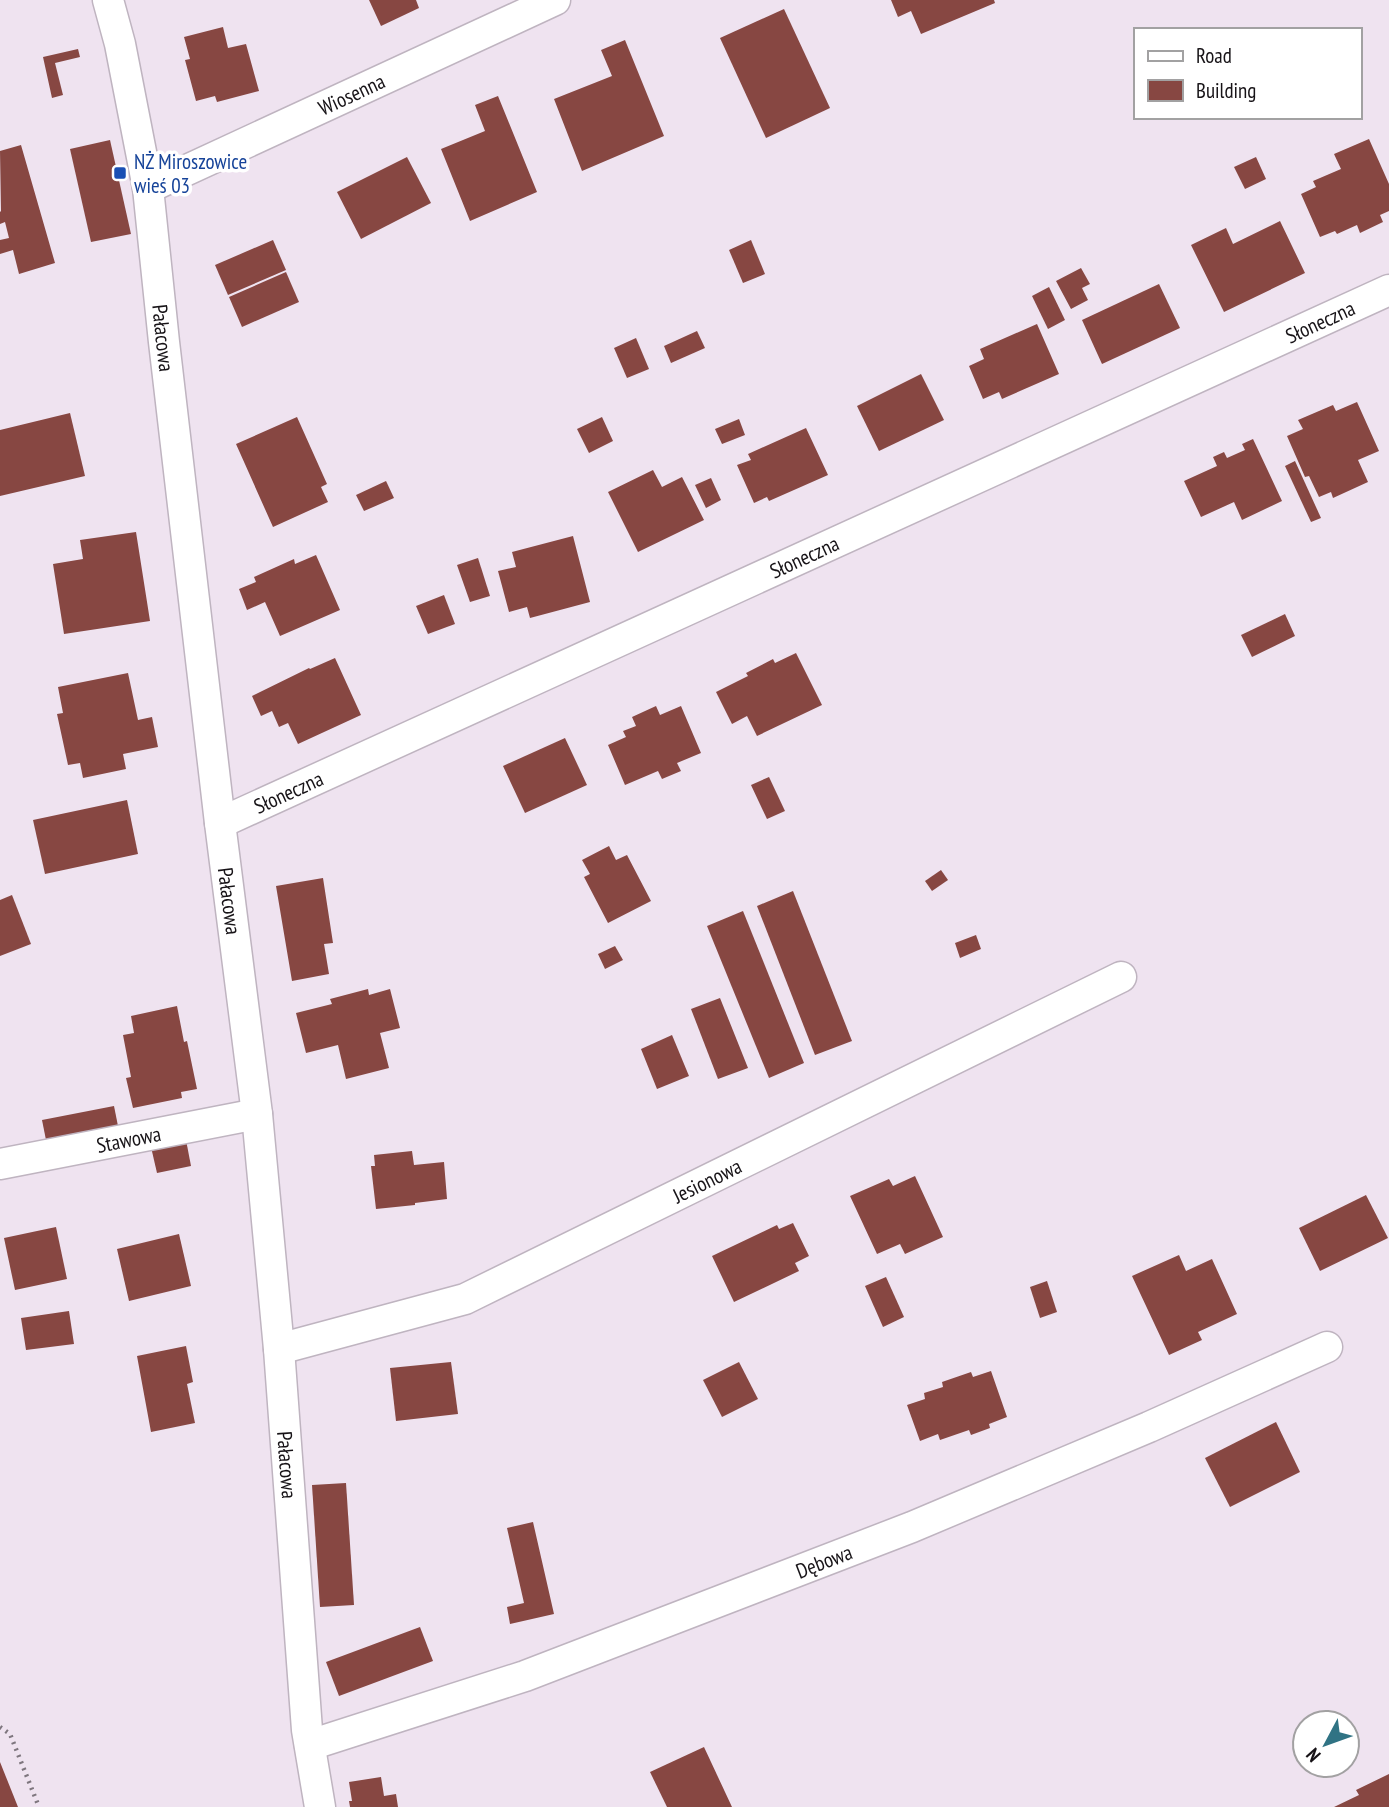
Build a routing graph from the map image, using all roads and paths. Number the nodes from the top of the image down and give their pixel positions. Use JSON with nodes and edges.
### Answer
{"nodes":[{"id":1,"x":108,"y":0,"type":"edge"},
{"id":2,"x":555,"y":0,"type":"edge"},
{"id":3,"x":148,"y":188,"type":"junction"},
{"id":4,"x":1389,"y":290,"type":"edge"},
{"id":5,"x":220,"y":823,"type":"junction"},
{"id":6,"x":1121,"y":977,"type":"dead end"},
{"id":7,"x":257,"y":1114,"type":"junction"},
{"id":8,"x":0,"y":1164,"type":"edge"},
{"id":9,"x":1327,"y":1348,"type":"dead end"},
{"id":10,"x":279,"y":1349,"type":"junction"},
{"id":11,"x":0,"y":1727,"type":"edge"},
{"id":12,"x":310,"y":1745,"type":"junction"},
{"id":13,"x":38,"y":1807,"type":"edge"},
{"id":14,"x":320,"y":1807,"type":"edge"}],
"edges":[{"from":1,"to":3,"type":"street","name":"Pałacowa"},
{"from":2,"to":3,"type":"street","name":"Wiosenna"},
{"from":3,"to":5,"type":"street","name":"Pałacowa"},
{"from":4,"to":5,"type":"street","name":"Słoneczna"},
{"from":5,"to":7,"type":"street","name":"Pałacowa"},
{"from":6,"to":10,"type":"street","name":"Jesionowa"},
{"from":7,"to":8,"type":"street","name":"Stawowa"},
{"from":7,"to":10,"type":"street","name":"Pałacowa"},
{"from":9,"to":12,"type":"street","name":"Dębowa"},
{"from":10,"to":12,"type":"street","name":"Pałacowa"},
{"from":11,"to":13,"type":"path"},
{"from":12,"to":14,"type":"street","name":"Pałacowa"}]}
